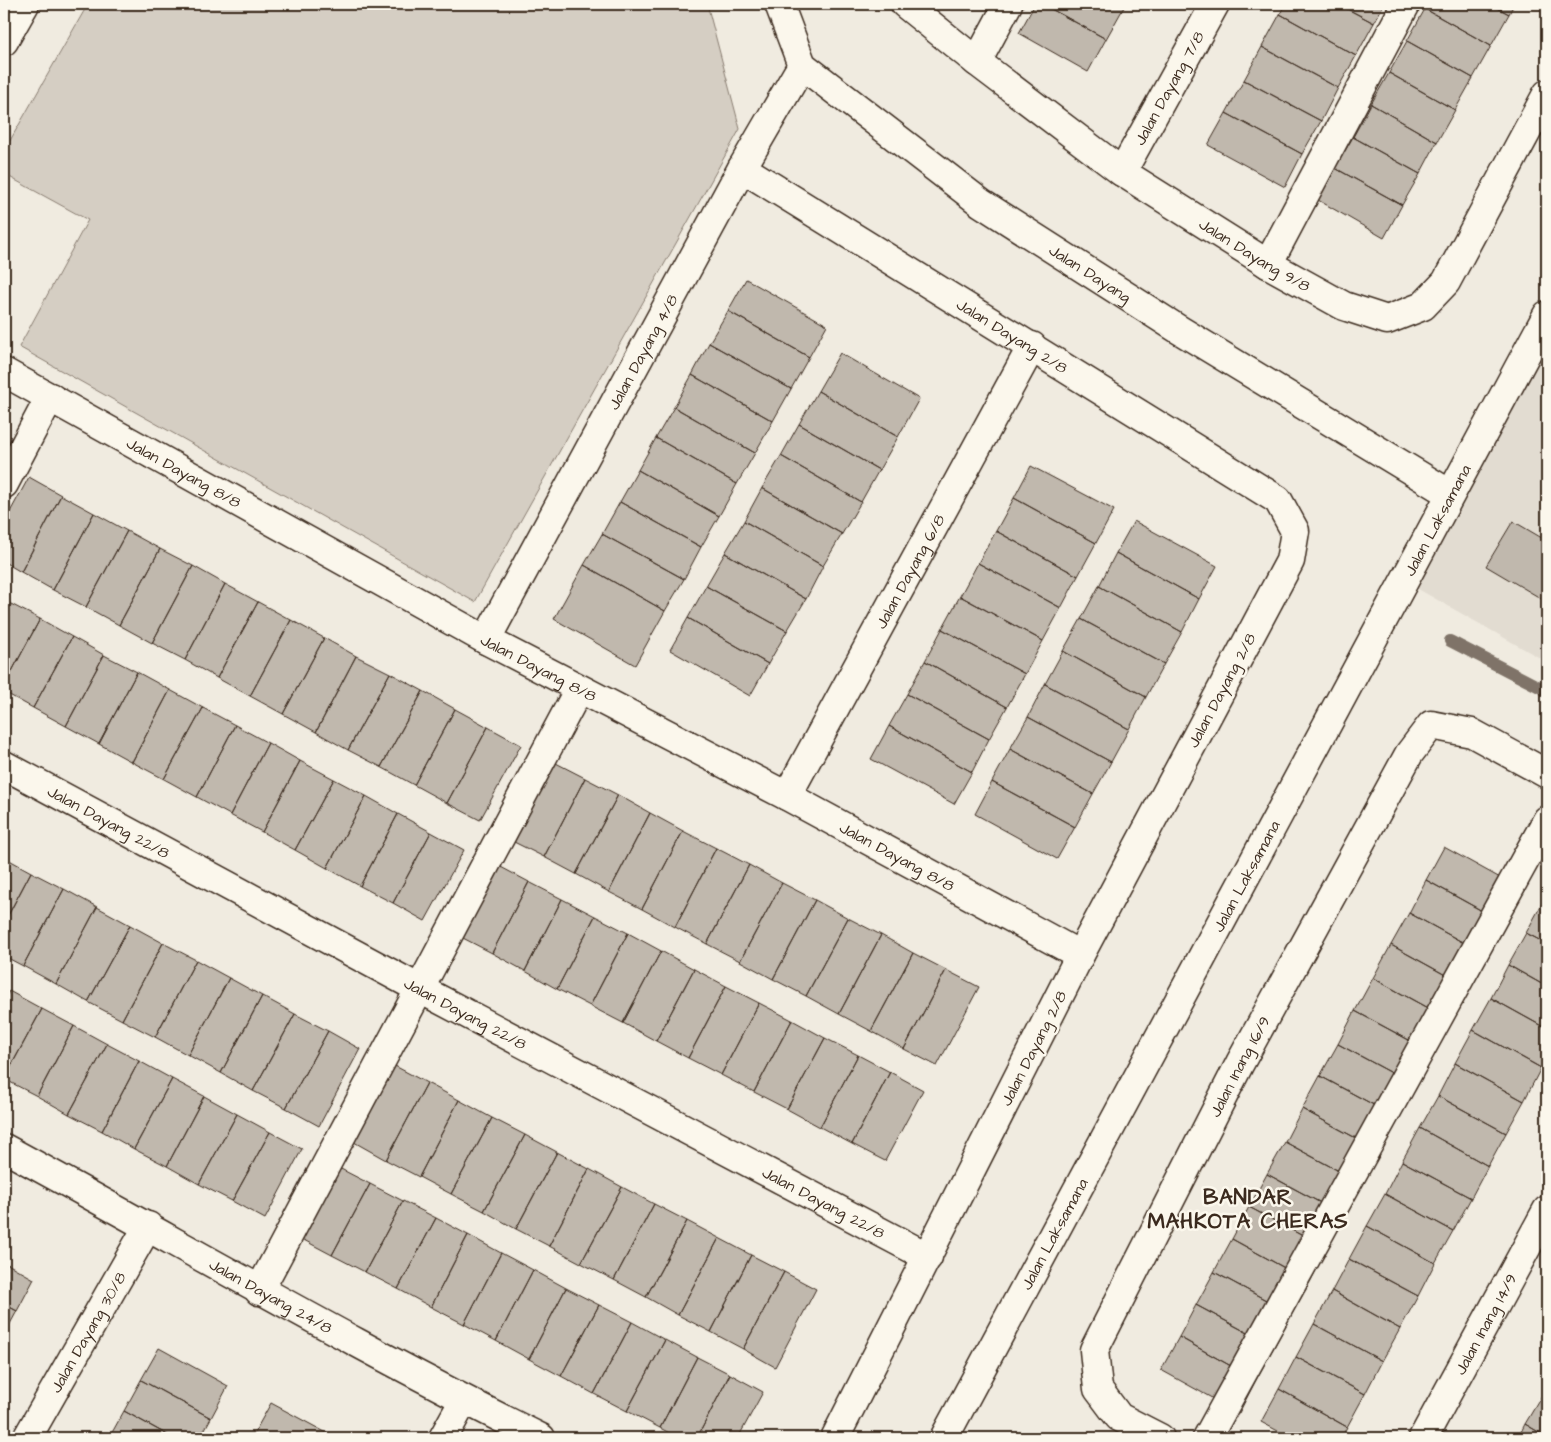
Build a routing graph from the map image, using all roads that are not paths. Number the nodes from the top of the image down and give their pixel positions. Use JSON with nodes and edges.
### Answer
{"nodes":[{"id":1,"x":24,"y":4,"type":"edge"},
{"id":2,"x":779,"y":4,"type":"edge"},
{"id":3,"x":905,"y":4,"type":"edge"},
{"id":4,"x":1008,"y":4,"type":"edge"},
{"id":5,"x":1215,"y":4,"type":"edge"},
{"id":6,"x":1406,"y":4,"type":"edge"},
{"id":7,"x":4,"y":42,"type":"edge"},
{"id":8,"x":977,"y":62,"type":"junction"},
{"id":9,"x":802,"y":65,"type":"junction"},
{"id":10,"x":1547,"y":94,"type":"edge"},
{"id":11,"x":742,"y":168,"type":"junction"},
{"id":12,"x":1122,"y":172,"type":"junction"},
{"id":13,"x":1268,"y":264,"type":"junction"},
{"id":14,"x":1547,"y":315,"type":"edge"},
{"id":15,"x":1032,"y":346,"type":"junction"},
{"id":16,"x":4,"y":372,"type":"edge"},
{"id":17,"x":50,"y":397,"type":"junction"},
{"id":18,"x":4,"y":484,"type":"edge"},
{"id":19,"x":1450,"y":494,"type":"junction"},
{"id":20,"x":486,"y":640,"type":"junction"},
{"id":21,"x":579,"y":689,"type":"junction"},
{"id":22,"x":4,"y":765,"type":"edge"},
{"id":23,"x":1547,"y":774,"type":"edge"},
{"id":24,"x":787,"y":796,"type":"junction"},
{"id":25,"x":1547,"y":820,"type":"edge"},
{"id":26,"x":1080,"y":955,"type":"junction"},
{"id":27,"x":418,"y":988,"type":"junction"},
{"id":28,"x":4,"y":1148,"type":"edge"},
{"id":29,"x":1547,"y":1210,"type":"edge"},
{"id":30,"x":148,"y":1226,"type":"junction"},
{"id":31,"x":928,"y":1257,"type":"junction"},
{"id":32,"x":259,"y":1290,"type":"junction"},
{"id":33,"x":464,"y":1400,"type":"junction"},
{"id":34,"x":27,"y":1438,"type":"edge"},
{"id":35,"x":443,"y":1438,"type":"edge"},
{"id":36,"x":541,"y":1438,"type":"edge"},
{"id":37,"x":835,"y":1438,"type":"edge"},
{"id":38,"x":944,"y":1438,"type":"edge"},
{"id":39,"x":1160,"y":1438,"type":"edge"},
{"id":40,"x":1207,"y":1438,"type":"edge"},
{"id":41,"x":1422,"y":1438,"type":"edge"}],
"edges":[{"from":1,"to":7,"type":"street"},
{"from":2,"to":9,"type":"street"},
{"from":3,"to":8,"type":"street","name":"Jalan Dayang 9/8"},
{"from":4,"to":8,"type":"street"},
{"from":5,"to":12,"type":"street","name":"Jalan Dayang 7/8"},
{"from":6,"to":13,"type":"street"},
{"from":8,"to":12,"type":"street","name":"Jalan Dayang 9/8"},
{"from":9,"to":11,"type":"street","name":"Jalan Dayang 4/8"},
{"from":9,"to":19,"type":"street","name":"Jalan Dayang"},
{"from":10,"to":13,"type":"street","name":"Jalan Dayang 9/8"},
{"from":11,"to":15,"type":"street","name":"Jalan Dayang 2/8"},
{"from":11,"to":20,"type":"street","name":"Jalan Dayang 4/8"},
{"from":12,"to":13,"type":"street","name":"Jalan Dayang 9/8"},
{"from":14,"to":19,"type":"street","name":"Jalan Laksamana"},
{"from":15,"to":24,"type":"street","name":"Jalan Dayang 6/8"},
{"from":15,"to":26,"type":"street","name":"Jalan Dayang 2/8"},
{"from":16,"to":17,"type":"street","name":"Jalan Dayang 8/8"},
{"from":17,"to":18,"type":"street"},
{"from":17,"to":20,"type":"street","name":"Jalan Dayang 8/8"},
{"from":19,"to":38,"type":"street","name":"Jalan Laksamana"},
{"from":20,"to":21,"type":"street","name":"Jalan Dayang 8/8"},
{"from":21,"to":24,"type":"street","name":"Jalan Dayang 8/8"},
{"from":21,"to":27,"type":"street"},
{"from":22,"to":27,"type":"street","name":"Jalan Dayang 22/8"},
{"from":23,"to":39,"type":"street","name":"Jalan Inang 16/9"},
{"from":24,"to":26,"type":"street","name":"Jalan Dayang 8/8"},
{"from":25,"to":40,"type":"street"},
{"from":26,"to":31,"type":"street","name":"Jalan Dayang 2/8"},
{"from":27,"to":31,"type":"street","name":"Jalan Dayang 22/8"},
{"from":27,"to":32,"type":"street"},
{"from":28,"to":30,"type":"street","name":"Jalan Dayang 24/8"},
{"from":29,"to":41,"type":"street","name":"Jalan Inang 14/9"},
{"from":30,"to":32,"type":"street","name":"Jalan Dayang 24/8"},
{"from":30,"to":34,"type":"street","name":"Jalan Dayang 30/8"},
{"from":31,"to":37,"type":"street","name":"Jalan Dayang 2/8"},
{"from":32,"to":33,"type":"street","name":"Jalan Dayang 24/8"},
{"from":33,"to":35,"type":"street"},
{"from":33,"to":36,"type":"street","name":"Jalan Dayang 24/8"}]}
